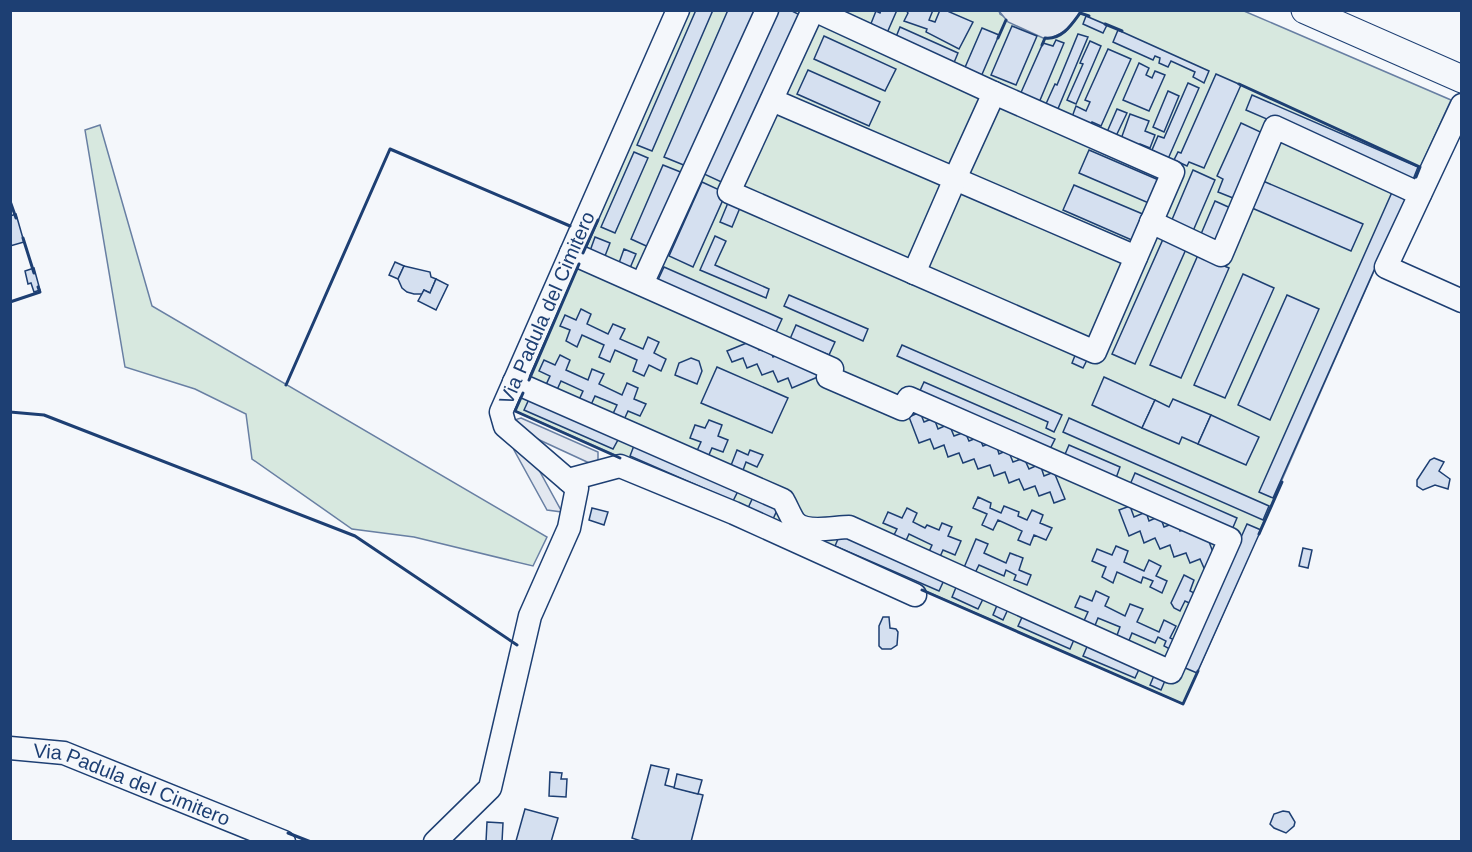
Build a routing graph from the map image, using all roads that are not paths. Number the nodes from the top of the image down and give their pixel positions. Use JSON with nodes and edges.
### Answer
{"nodes":[{"id":1,"x":678,"y":10,"type":"edge"},
{"id":2,"x":767,"y":10,"type":"edge"},
{"id":3,"x":813,"y":10,"type":"edge"},
{"id":4,"x":1305,"y":10,"type":"edge"},
{"id":5,"x":1461,"y":79,"type":"edge"},
{"id":6,"x":994,"y":93,"type":"junction"},
{"id":7,"x":772,"y":100,"type":"junction"},
{"id":8,"x":1461,"y":105,"type":"edge"},
{"id":9,"x":956,"y":175,"type":"junction"},
{"id":10,"x":1420,"y":194,"type":"junction"},
{"id":11,"x":1151,"y":222,"type":"junction"},
{"id":12,"x":571,"y":253,"type":"junction"},
{"id":13,"x":1136,"y":257,"type":"junction"},
{"id":14,"x":914,"y":273,"type":"junction"},
{"id":15,"x":642,"y":284,"type":"junction"},
{"id":16,"x":1461,"y":301,"type":"edge"},
{"id":17,"x":514,"y":382,"type":"junction"},
{"id":18,"x":568,"y":480,"type":"junction"},
{"id":19,"x":799,"y":534,"type":"junction"},
{"id":20,"x":915,"y":595,"type":"dead end"},
{"id":21,"x":10,"y":748,"type":"edge"},
{"id":22,"x":284,"y":842,"type":"edge"},
{"id":23,"x":435,"y":842,"type":"edge"}],
"edges":[{"from":1,"to":12,"type":"street","name":"Via Padula del Cimitero"},
{"from":2,"to":15,"type":"street"},
{"from":3,"to":6,"type":"street"},
{"from":3,"to":7,"type":"street"},
{"from":4,"to":5,"type":"main road"},
{"from":6,"to":9,"type":"street"},
{"from":6,"to":11,"type":"street"},
{"from":7,"to":9,"type":"street"},
{"from":7,"to":14,"type":"street"},
{"from":8,"to":10,"type":"street"},
{"from":9,"to":13,"type":"street"},
{"from":9,"to":14,"type":"street"},
{"from":10,"to":11,"type":"street"},
{"from":10,"to":16,"type":"street"},
{"from":11,"to":13,"type":"street"},
{"from":12,"to":15,"type":"street"},
{"from":12,"to":17,"type":"street","name":"Via Padula del Cimitero"},
{"from":13,"to":14,"type":"street"},
{"from":15,"to":19,"type":"street"},
{"from":17,"to":18,"type":"street","name":"Via Padula del Cimitero"},
{"from":17,"to":19,"type":"street"},
{"from":18,"to":19,"type":"street"},
{"from":18,"to":23,"type":"street"},
{"from":19,"to":20,"type":"street"},
{"from":21,"to":22,"type":"street","name":"Via Padula del Cimitero"}]}
